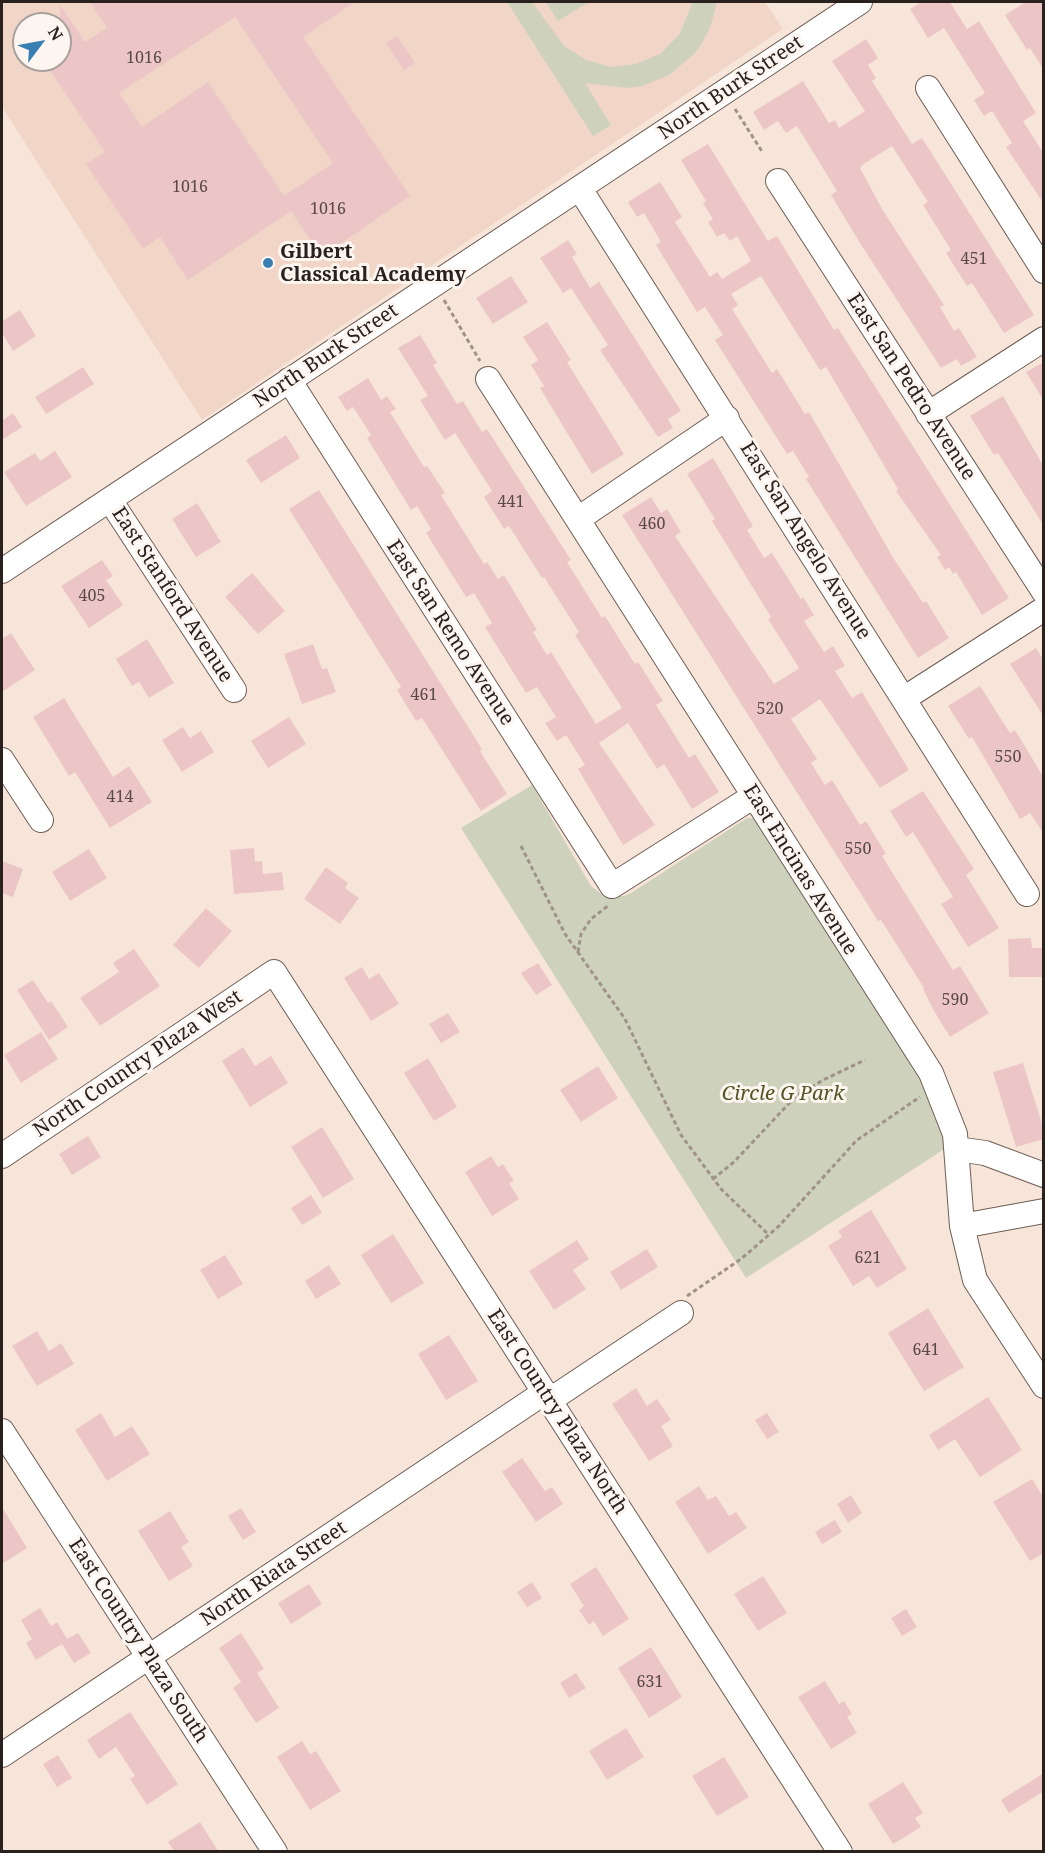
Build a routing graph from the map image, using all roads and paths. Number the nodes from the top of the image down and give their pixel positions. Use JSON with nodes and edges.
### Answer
{"nodes":[{"id":1,"x":860,"y":2,"type":"edge"},
{"id":2,"x":928,"y":88,"type":"dead end"},
{"id":3,"x":724,"y":93,"type":"junction"},
{"id":4,"x":763,"y":153,"type":"dead end"},
{"id":5,"x":778,"y":181,"type":"dead end"},
{"id":6,"x":580,"y":189,"type":"junction"},
{"id":7,"x":1044,"y":272,"type":"edge"},
{"id":8,"x":434,"y":284,"type":"junction"},
{"id":9,"x":1044,"y":339,"type":"edge"},
{"id":10,"x":488,"y":379,"type":"joint"},
{"id":11,"x":289,"y":380,"type":"junction"},
{"id":12,"x":928,"y":414,"type":"junction"},
{"id":13,"x":727,"y":418,"type":"junction"},
{"id":14,"x":110,"y":500,"type":"junction"},
{"id":15,"x":578,"y":519,"type":"junction"},
{"id":16,"x":5,"y":562,"type":"edge"},
{"id":17,"x":1044,"y":592,"type":"edge"},
{"id":18,"x":1044,"y":609,"type":"edge"},
{"id":19,"x":234,"y":690,"type":"dead end"},
{"id":20,"x":904,"y":698,"type":"junction"},
{"id":21,"x":2,"y":760,"type":"edge"},
{"id":22,"x":754,"y":796,"type":"junction"},
{"id":23,"x":41,"y":820,"type":"dead end"},
{"id":24,"x":521,"y":846,"type":"dead end"},
{"id":25,"x":612,"y":886,"type":"junction"},
{"id":26,"x":1027,"y":894,"type":"dead end"},
{"id":27,"x":578,"y":954,"type":"junction"},
{"id":28,"x":274,"y":972,"type":"joint"},
{"id":29,"x":865,"y":1060,"type":"dead end"},
{"id":30,"x":938,"y":1087,"type":"junction"},
{"id":31,"x":957,"y":1149,"type":"junction"},
{"id":32,"x":2,"y":1156,"type":"edge"},
{"id":33,"x":1044,"y":1175,"type":"edge"},
{"id":34,"x":713,"y":1179,"type":"junction"},
{"id":35,"x":1044,"y":1211,"type":"edge"},
{"id":36,"x":962,"y":1226,"type":"junction"},
{"id":37,"x":769,"y":1235,"type":"junction"},
{"id":38,"x":682,"y":1306,"type":"joint"},
{"id":39,"x":1044,"y":1386,"type":"edge"},
{"id":40,"x":547,"y":1396,"type":"junction"},
{"id":41,"x":2,"y":1431,"type":"edge"},
{"id":42,"x":149,"y":1658,"type":"junction"},
{"id":43,"x":2,"y":1755,"type":"edge"},
{"id":44,"x":274,"y":1851,"type":"edge"},
{"id":45,"x":840,"y":1851,"type":"edge"}],
"edges":[{"from":1,"to":3,"type":"street","name":"North Burk Street"},
{"from":2,"to":7,"type":"street"},
{"from":3,"to":4,"type":"path"},
{"from":3,"to":6,"type":"street","name":"North Burk Street"},
{"from":5,"to":12,"type":"street","name":"East San Pedro Avenue"},
{"from":6,"to":8,"type":"street","name":"North Burk Street"},
{"from":6,"to":13,"type":"street","name":"East San Angelo Avenue"},
{"from":8,"to":10,"type":"path"},
{"from":8,"to":11,"type":"street","name":"North Burk Street"},
{"from":9,"to":12,"type":"street"},
{"from":10,"to":15,"type":"street","name":"East Encinas Avenue"},
{"from":11,"to":14,"type":"street","name":"North Burk Street"},
{"from":11,"to":25,"type":"street","name":"East San Remo Avenue"},
{"from":12,"to":17,"type":"street","name":"East San Pedro Avenue"},
{"from":13,"to":15,"type":"street"},
{"from":13,"to":20,"type":"street","name":"East San Angelo Avenue"},
{"from":14,"to":16,"type":"street","name":"North Burk Street"},
{"from":14,"to":19,"type":"street","name":"East Stanford Avenue"},
{"from":15,"to":22,"type":"street","name":"East Encinas Avenue"},
{"from":18,"to":20,"type":"street"},
{"from":20,"to":26,"type":"street","name":"East San Angelo Avenue"},
{"from":21,"to":23,"type":"street"},
{"from":22,"to":25,"type":"street"},
{"from":22,"to":30,"type":"street","name":"East Encinas Avenue"},
{"from":24,"to":27,"type":"path"},
{"from":25,"to":27,"type":"path"},
{"from":27,"to":34,"type":"path"},
{"from":28,"to":32,"type":"street","name":"North Country Plaza West"},
{"from":28,"to":40,"type":"street","name":"East Country Plaza North"},
{"from":29,"to":34,"type":"path"},
{"from":30,"to":31,"type":"street","name":"East Encinas Avenue"},
{"from":30,"to":37,"type":"path"},
{"from":31,"to":33,"type":"street"},
{"from":31,"to":36,"type":"street","name":"East Encinas Avenue"},
{"from":34,"to":37,"type":"path"},
{"from":35,"to":36,"type":"street"},
{"from":36,"to":39,"type":"street","name":"East Encinas Avenue"},
{"from":37,"to":38,"type":"path"},
{"from":38,"to":40,"type":"street","name":"North Riata Street"},
{"from":40,"to":42,"type":"street","name":"North Riata Street"},
{"from":40,"to":45,"type":"street","name":"East Country Plaza North"},
{"from":41,"to":42,"type":"street","name":"East Country Plaza South"},
{"from":42,"to":43,"type":"street","name":"North Riata Street"},
{"from":42,"to":44,"type":"street","name":"East Country Plaza South"}]}
